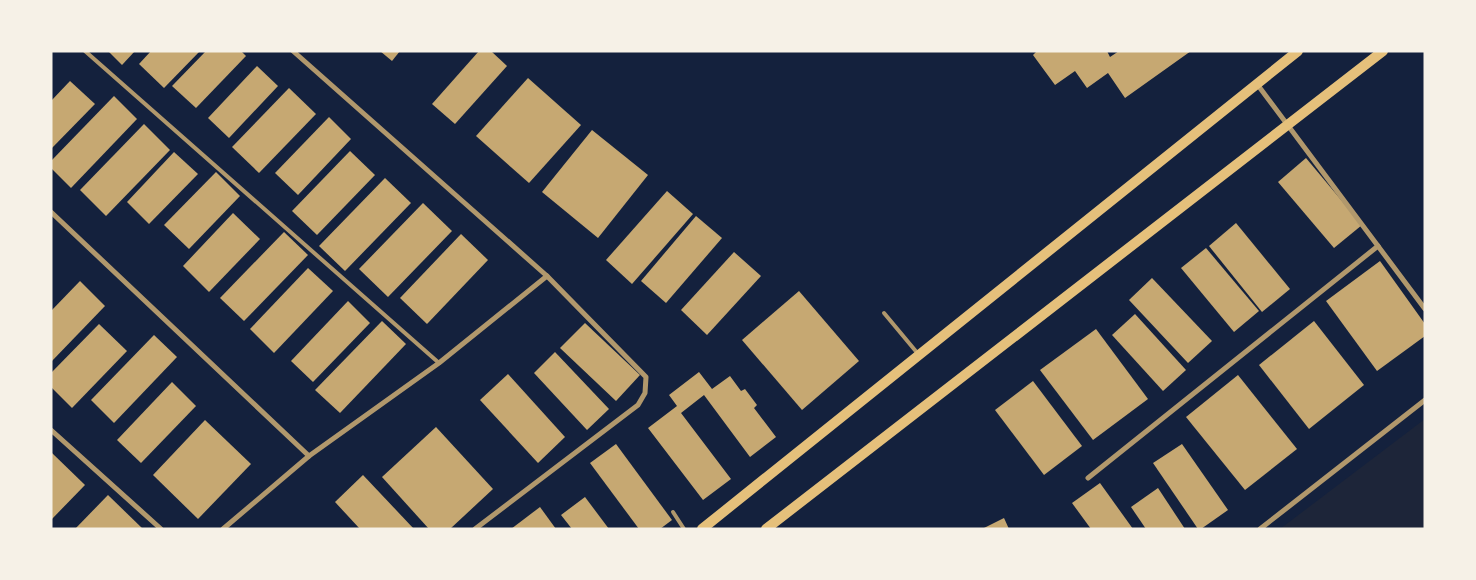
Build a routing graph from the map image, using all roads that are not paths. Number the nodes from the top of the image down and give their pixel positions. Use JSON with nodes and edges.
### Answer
{"nodes":[{"id":1,"x":85,"y":51,"type":"edge"},
{"id":2,"x":293,"y":51,"type":"edge"},
{"id":3,"x":1298,"y":51,"type":"edge"},
{"id":4,"x":1383,"y":51,"type":"edge"},
{"id":5,"x":1257,"y":84,"type":"junction"},
{"id":6,"x":1288,"y":125,"type":"junction"},
{"id":7,"x":51,"y":212,"type":"edge"},
{"id":8,"x":1378,"y":246,"type":"junction"},
{"id":9,"x":548,"y":276,"type":"junction"},
{"id":10,"x":1425,"y":309,"type":"edge"},
{"id":11,"x":884,"y":313,"type":"dead end"},
{"id":12,"x":919,"y":355,"type":"junction"},
{"id":13,"x":439,"y":363,"type":"junction"},
{"id":14,"x":1425,"y":400,"type":"edge"},
{"id":15,"x":51,"y":430,"type":"edge"},
{"id":16,"x":309,"y":456,"type":"junction"},
{"id":17,"x":1088,"y":478,"type":"dead end"},
{"id":18,"x":673,"y":512,"type":"dead end"},
{"id":19,"x":161,"y":529,"type":"edge"},
{"id":20,"x":224,"y":529,"type":"edge"},
{"id":21,"x":474,"y":529,"type":"edge"},
{"id":22,"x":684,"y":529,"type":"edge"},
{"id":23,"x":702,"y":529,"type":"edge"},
{"id":24,"x":766,"y":529,"type":"edge"},
{"id":25,"x":1260,"y":529,"type":"edge"}],
"edges":[{"from":1,"to":13,"type":"lane"},
{"from":2,"to":9,"type":"street"},
{"from":3,"to":5,"type":"main road"},
{"from":4,"to":6,"type":"main road"},
{"from":5,"to":6,"type":"street"},
{"from":5,"to":12,"type":"main road"},
{"from":6,"to":8,"type":"street"},
{"from":6,"to":24,"type":"main road"},
{"from":7,"to":16,"type":"street"},
{"from":8,"to":10,"type":"street"},
{"from":8,"to":17,"type":"street"},
{"from":9,"to":13,"type":"street"},
{"from":9,"to":21,"type":"street"},
{"from":11,"to":12,"type":"lane"},
{"from":12,"to":23,"type":"main road"},
{"from":13,"to":16,"type":"street"},
{"from":14,"to":25,"type":"street"},
{"from":15,"to":19,"type":"street"},
{"from":16,"to":20,"type":"street"},
{"from":18,"to":22,"type":"lane"}]}
